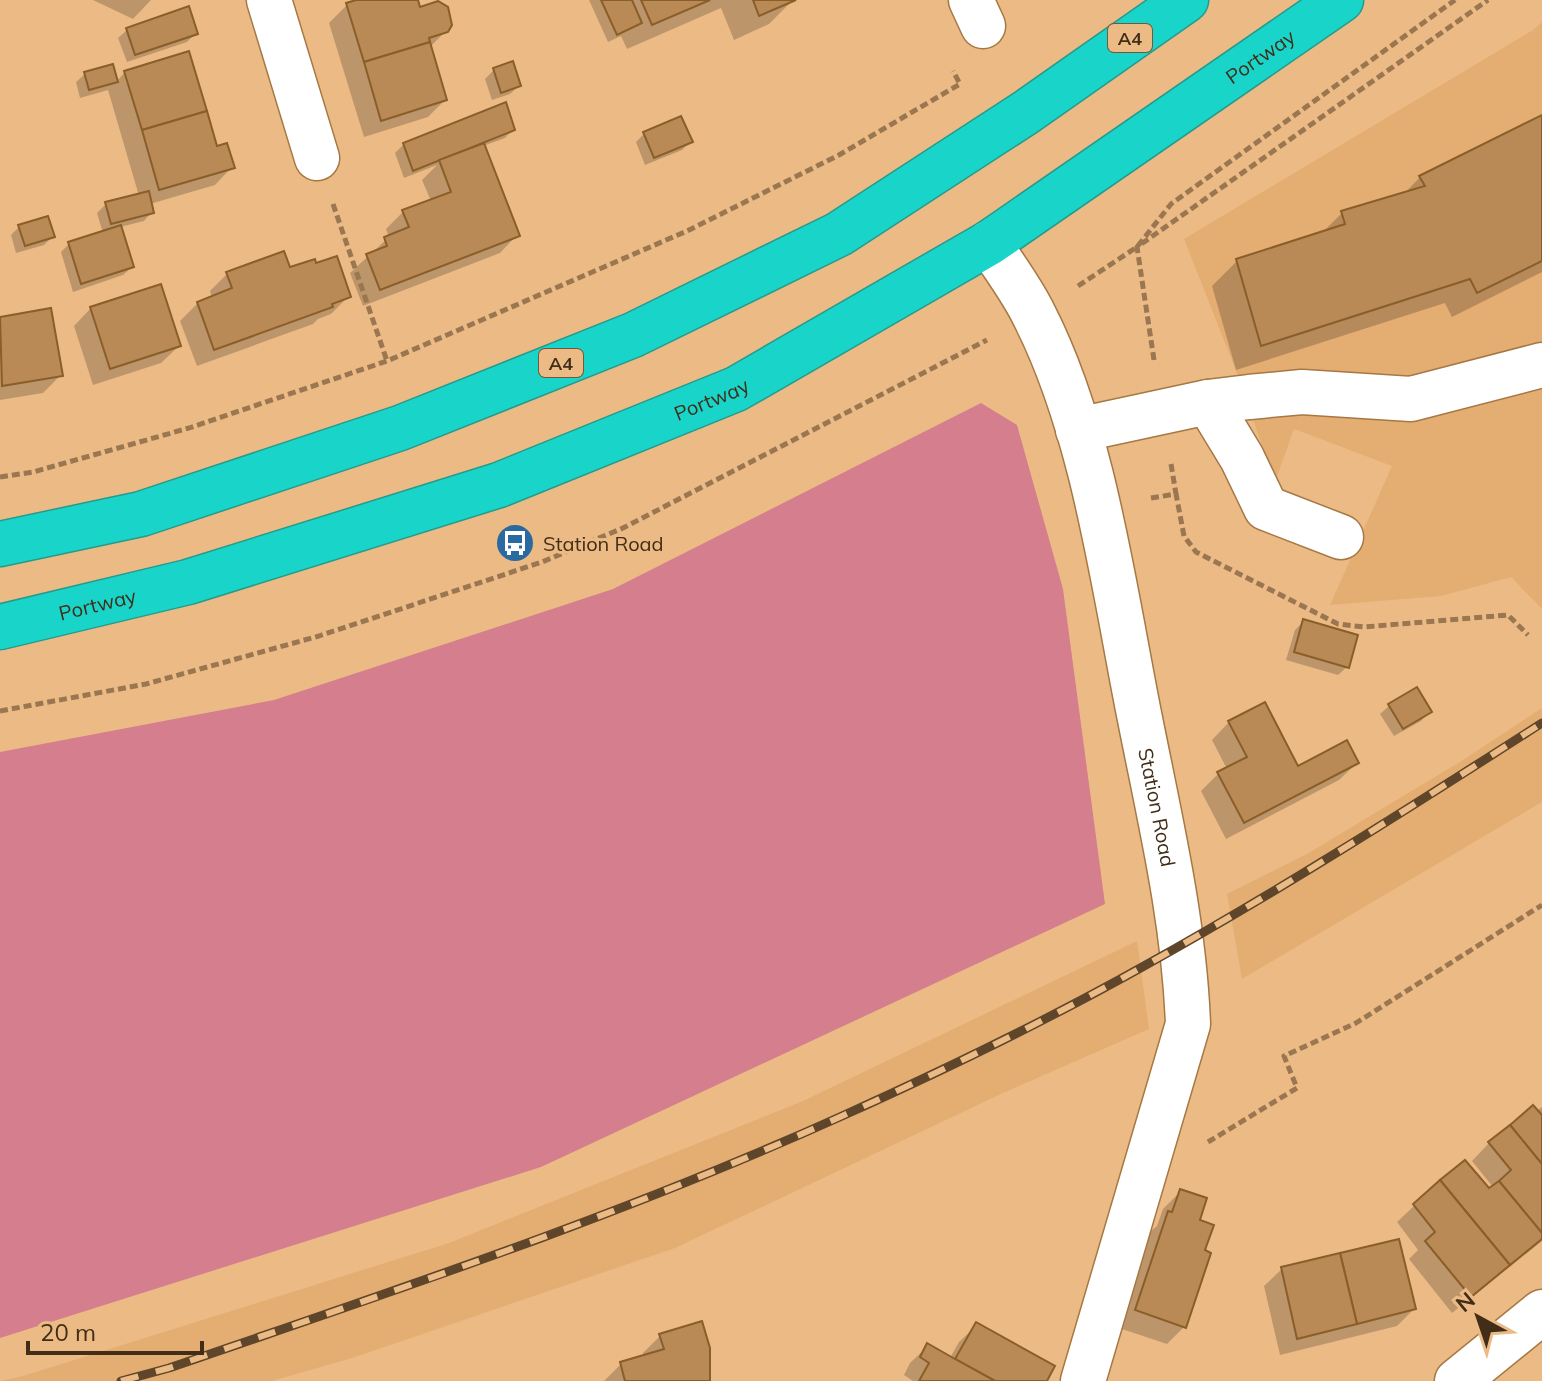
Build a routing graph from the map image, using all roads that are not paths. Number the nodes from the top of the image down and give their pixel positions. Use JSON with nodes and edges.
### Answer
{"nodes":[{"id":1,"x":269,"y":0,"type":"edge"},
{"id":2,"x":1186,"y":0,"type":"edge"},
{"id":3,"x":1341,"y":0,"type":"edge"},
{"id":4,"x":317,"y":158,"type":"road end"},
{"id":5,"x":989,"y":243,"type":"junction"},
{"id":6,"x":1542,"y":365,"type":"edge"},
{"id":7,"x":1208,"y":402,"type":"junction"},
{"id":8,"x":1078,"y":430,"type":"junction"},
{"id":9,"x":1341,"y":537,"type":"dead end"},
{"id":10,"x":0,"y":544,"type":"edge"},
{"id":11,"x":0,"y":627,"type":"edge"},
{"id":12,"x":1542,"y":1312,"type":"edge"},
{"id":13,"x":1095,"y":1378,"type":"edge"},
{"id":14,"x":1457,"y":1381,"type":"edge"}],
"edges":[{"from":1,"to":4,"type":"street"},
{"from":2,"to":10,"type":"highway","number":"A4"},
{"from":3,"to":5,"type":"highway","name":"Portway"},
{"from":5,"to":8,"type":"street","name":"Station Road"},
{"from":5,"to":11,"type":"highway","name":"Portway"},
{"from":6,"to":7,"type":"street"},
{"from":7,"to":8,"type":"street"},
{"from":7,"to":9,"type":"street"},
{"from":8,"to":13,"type":"street","name":"Station Road"},
{"from":12,"to":14,"type":"street"}]}
